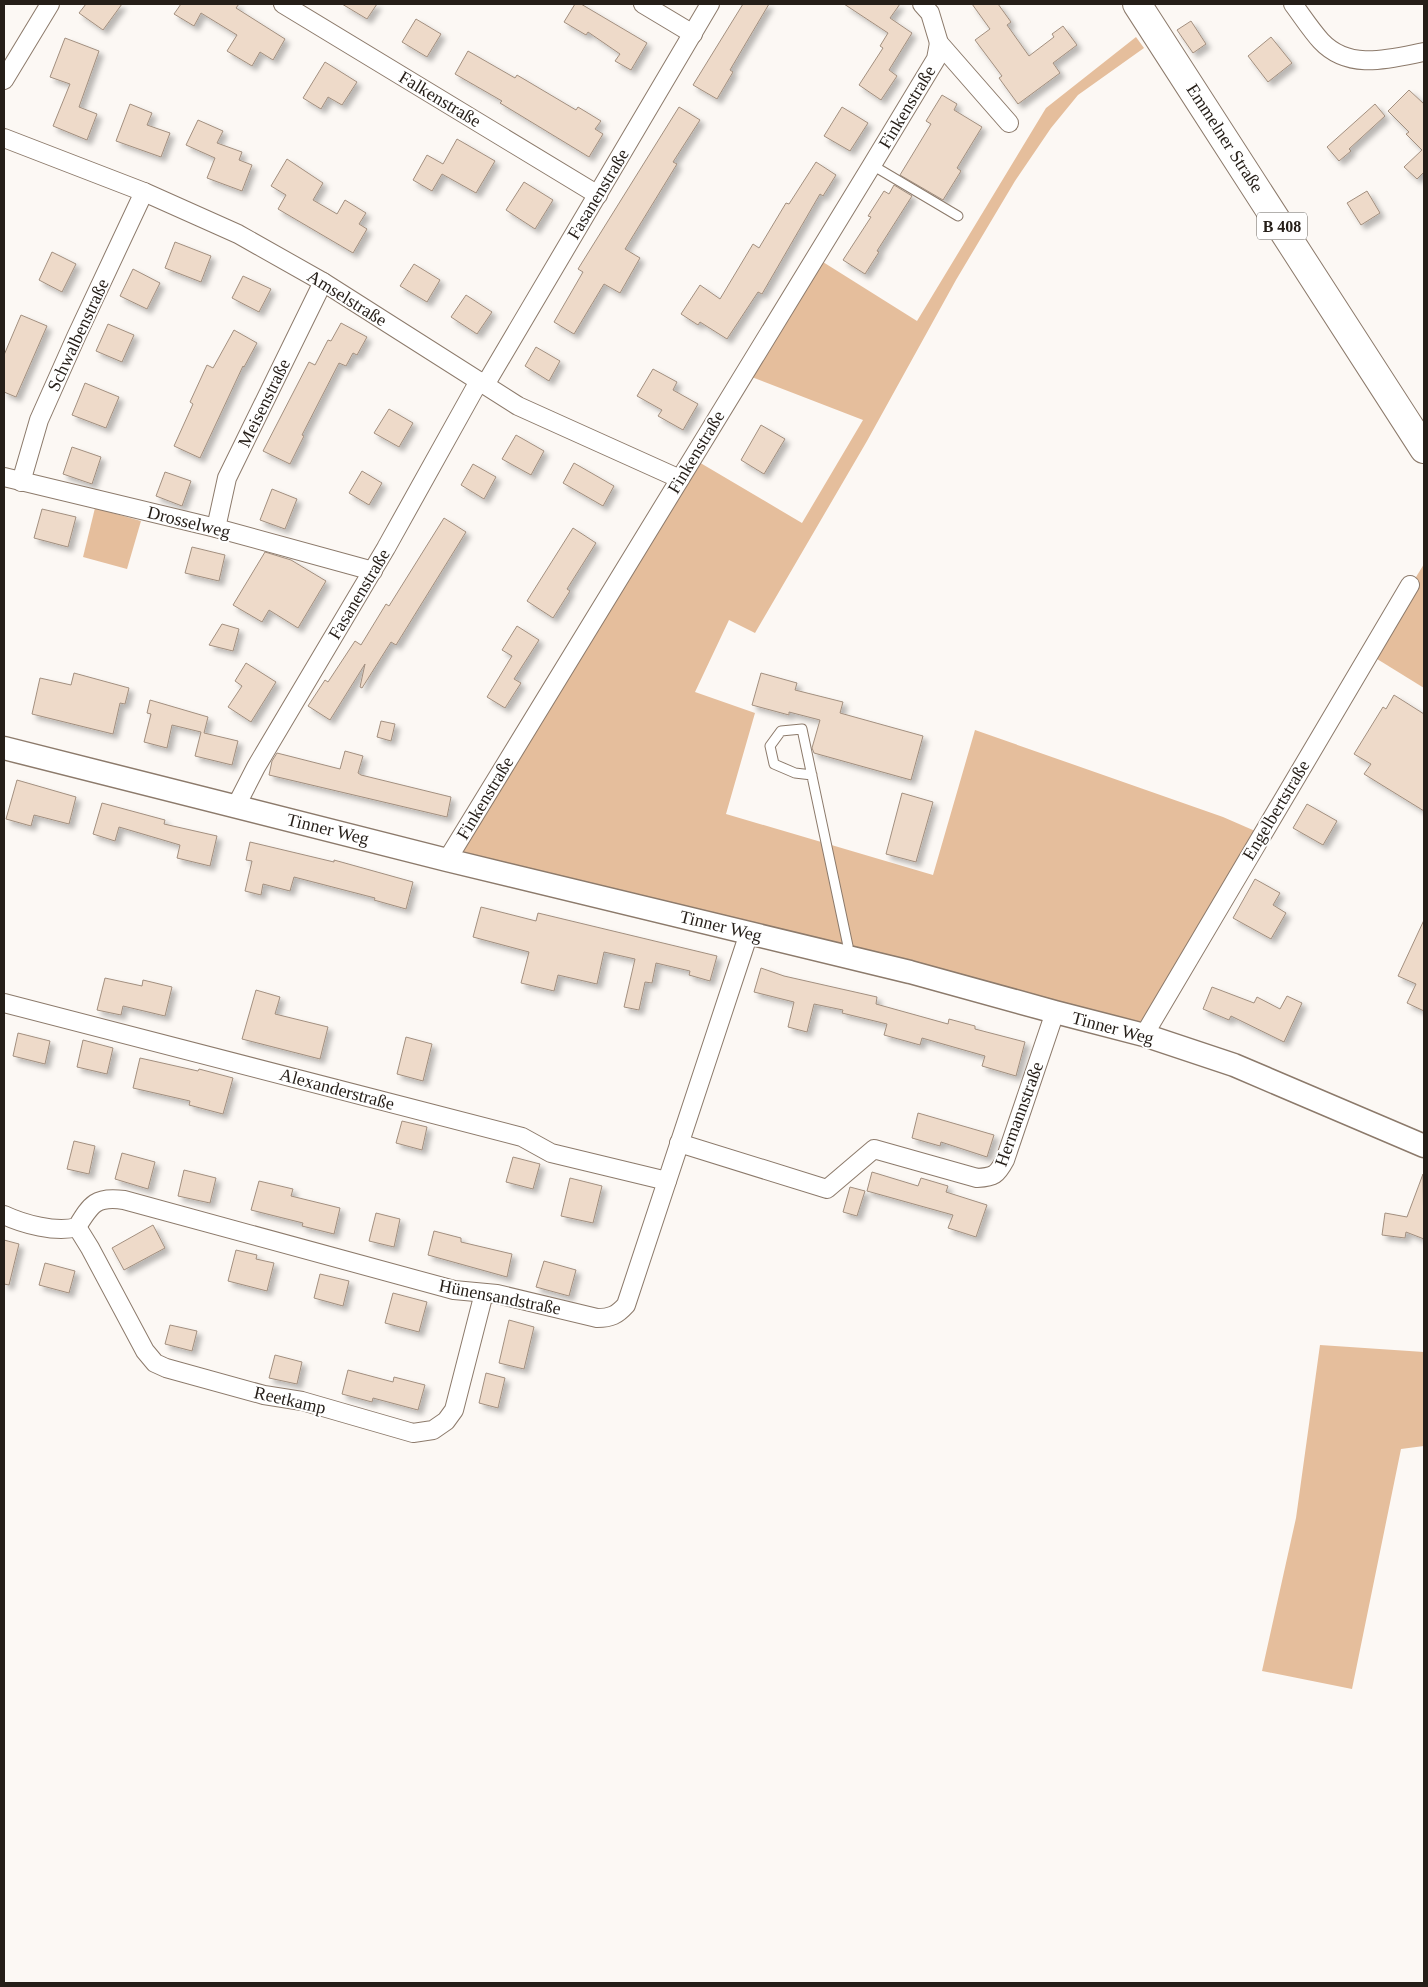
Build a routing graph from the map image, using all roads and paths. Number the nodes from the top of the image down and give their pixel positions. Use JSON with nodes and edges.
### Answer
{"nodes":[{"id":1,"x":50,"y":4,"type":"edge"},
{"id":2,"x":283,"y":4,"type":"edge"},
{"id":3,"x":643,"y":4,"type":"edge"},
{"id":4,"x":710,"y":4,"type":"edge"},
{"id":5,"x":922,"y":4,"type":"edge"},
{"id":6,"x":1137,"y":4,"type":"edge"},
{"id":7,"x":1293,"y":4,"type":"edge"},
{"id":8,"x":304,"y":9,"type":"edge"},
{"id":9,"x":693,"y":34,"type":"junction"},
{"id":10,"x":939,"y":43,"type":"junction"},
{"id":11,"x":1424,"y":52,"type":"edge"},
{"id":12,"x":4,"y":80,"type":"edge"},
{"id":13,"x":1009,"y":123,"type":"dead end"},
{"id":14,"x":4,"y":138,"type":"edge"},
{"id":15,"x":872,"y":165,"type":"junction"},
{"id":16,"x":144,"y":192,"type":"junction"},
{"id":17,"x":598,"y":195,"type":"junction"},
{"id":18,"x":958,"y":216,"type":"dead end"},
{"id":19,"x":323,"y":282,"type":"junction"},
{"id":20,"x":482,"y":383,"type":"junction"},
{"id":21,"x":1424,"y":449,"type":"edge"},
{"id":22,"x":4,"y":477,"type":"edge"},
{"id":23,"x":680,"y":479,"type":"junction"},
{"id":24,"x":22,"y":482,"type":"junction"},
{"id":25,"x":216,"y":528,"type":"junction"},
{"id":26,"x":373,"y":571,"type":"junction"},
{"id":27,"x":1410,"y":585,"type":"dead end"},
{"id":28,"x":4,"y":748,"type":"edge"},
{"id":29,"x":812,"y":775,"type":"junction"},
{"id":30,"x":236,"y":806,"type":"junction"},
{"id":31,"x":447,"y":860,"type":"junction"},
{"id":32,"x":749,"y":933,"type":"junction"},
{"id":33,"x":846,"y":956,"type":"junction"},
{"id":34,"x":4,"y":1003,"type":"edge"},
{"id":35,"x":1055,"y":1012,"type":"junction"},
{"id":36,"x":1144,"y":1035,"type":"junction"},
{"id":37,"x":679,"y":1143,"type":"junction"},
{"id":38,"x":1424,"y":1146,"type":"edge"},
{"id":39,"x":667,"y":1181,"type":"junction"},
{"id":40,"x":4,"y":1215,"type":"edge"},
{"id":41,"x":76,"y":1227,"type":"junction"},
{"id":42,"x":484,"y":1293,"type":"junction"}],
"edges":[{"from":1,"to":12,"type":"street"},
{"from":2,"to":8,"type":"street","name":"Falkenstraße"},
{"from":3,"to":9,"type":"street"},
{"from":4,"to":9,"type":"street","name":"Fasanenstraße"},
{"from":5,"to":10,"type":"street"},
{"from":6,"to":21,"type":"main road","name":"Emmelner Straße","number":"B 408"},
{"from":7,"to":11,"type":"street"},
{"from":8,"to":17,"type":"street","name":"Falkenstraße"},
{"from":9,"to":17,"type":"street","name":"Fasanenstraße"},
{"from":10,"to":13,"type":"street"},
{"from":10,"to":15,"type":"street","name":"Finkenstraße"},
{"from":14,"to":16,"type":"street","name":"Amselstraße"},
{"from":15,"to":18,"type":"lane"},
{"from":15,"to":23,"type":"street","name":"Finkenstraße"},
{"from":16,"to":19,"type":"street","name":"Amselstraße"},
{"from":16,"to":24,"type":"street","name":"Schwalbenstraße"},
{"from":17,"to":20,"type":"street","name":"Fasanenstraße"},
{"from":19,"to":20,"type":"street","name":"Amselstraße"},
{"from":19,"to":25,"type":"street","name":"Meisenstraße"},
{"from":20,"to":23,"type":"street","name":"Amselstraße"},
{"from":20,"to":26,"type":"street","name":"Fasanenstraße"},
{"from":22,"to":24,"type":"street","name":"Drosselweg"},
{"from":23,"to":31,"type":"street","name":"Finkenstraße"},
{"from":24,"to":25,"type":"street","name":"Drosselweg"},
{"from":25,"to":26,"type":"street","name":"Drosselweg"},
{"from":26,"to":30,"type":"street","name":"Fasanenstraße"},
{"from":27,"to":36,"type":"street","name":"Engelbertstraße"},
{"from":28,"to":30,"type":"street","name":"Tinner Weg"},
{"from":29,"to":29,"type":"lane"},
{"from":29,"to":33,"type":"lane"},
{"from":30,"to":31,"type":"street","name":"Tinner Weg"},
{"from":31,"to":32,"type":"street","name":"Tinner Weg"},
{"from":32,"to":33,"type":"street","name":"Tinner Weg"},
{"from":32,"to":37,"type":"street","name":"Hünensandstraße"},
{"from":33,"to":35,"type":"street","name":"Tinner Weg"},
{"from":34,"to":39,"type":"street","name":"Alexanderstraße"},
{"from":35,"to":36,"type":"street","name":"Tinner Weg"},
{"from":35,"to":37,"type":"street","name":"Hermannstraße"},
{"from":36,"to":38,"type":"street","name":"Tinner Weg"},
{"from":37,"to":39,"type":"street","name":"Hünensandstraße"},
{"from":39,"to":42,"type":"street","name":"Hünensandstraße"},
{"from":40,"to":41,"type":"street"},
{"from":41,"to":42,"type":"street","name":"Hünensandstraße"},
{"from":41,"to":42,"type":"street","name":"Reetkamp"}]}
